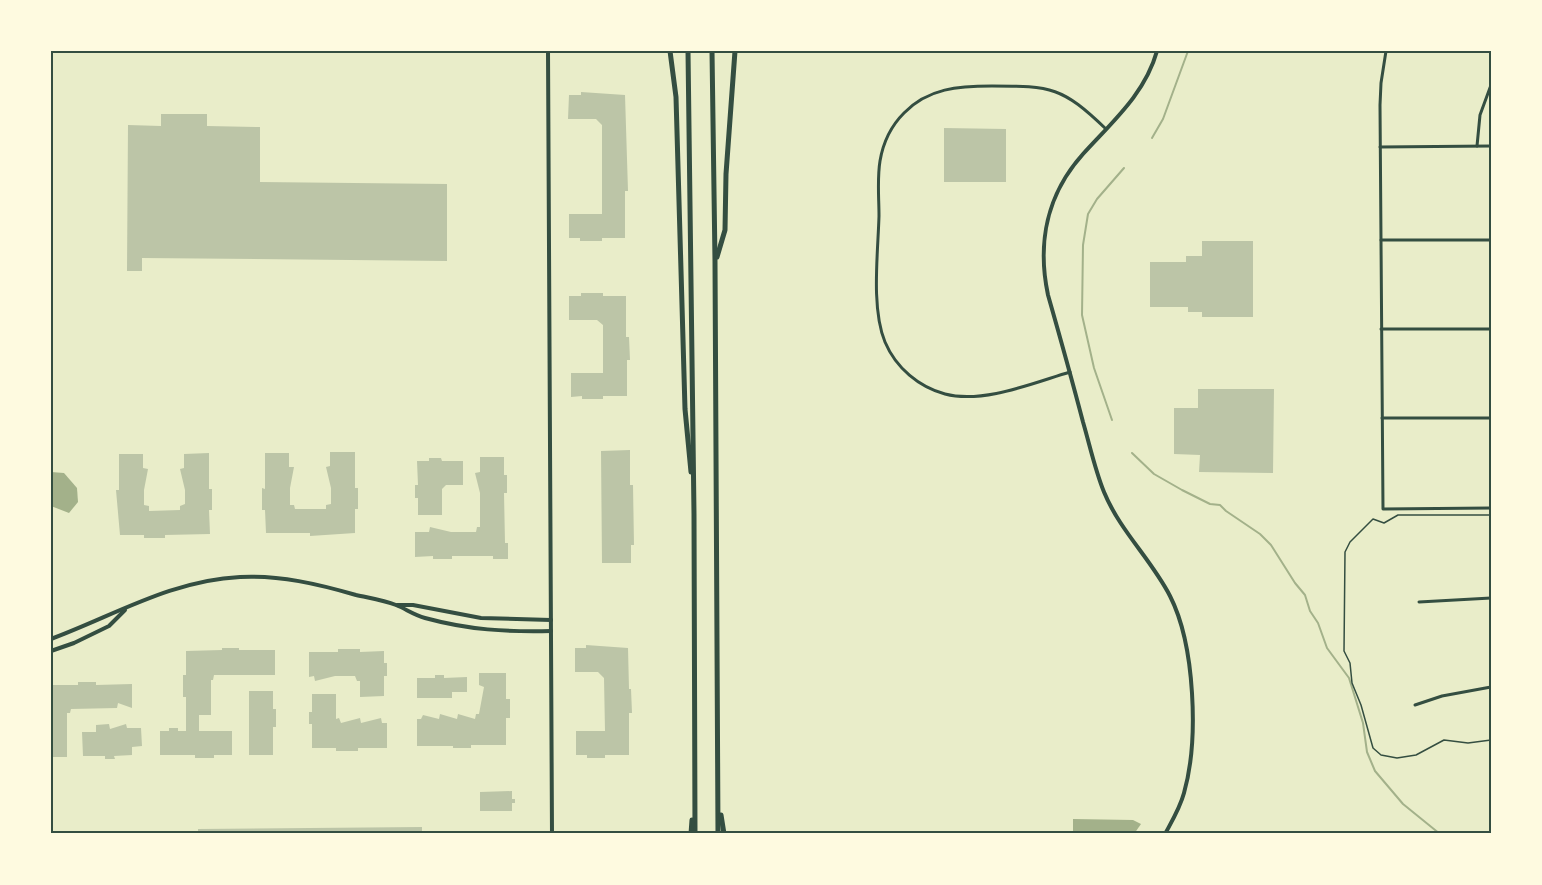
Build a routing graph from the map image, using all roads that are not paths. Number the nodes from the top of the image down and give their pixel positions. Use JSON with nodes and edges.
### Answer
{"nodes":[{"id":1,"x":548,"y":51,"type":"edge"},
{"id":2,"x":670,"y":51,"type":"edge"},
{"id":3,"x":688,"y":51,"type":"edge"},
{"id":4,"x":712,"y":51,"type":"edge"},
{"id":5,"x":735,"y":51,"type":"edge"},
{"id":6,"x":1157,"y":51,"type":"edge"},
{"id":7,"x":1386,"y":51,"type":"edge"},
{"id":8,"x":1491,"y":85,"type":"edge"},
{"id":9,"x":1106,"y":129,"type":"junction"},
{"id":10,"x":1477,"y":146,"type":"junction"},
{"id":11,"x":1491,"y":146,"type":"edge"},
{"id":12,"x":1380,"y":147,"type":"junction"},
{"id":13,"x":1381,"y":240,"type":"junction"},
{"id":14,"x":1491,"y":240,"type":"edge"},
{"id":15,"x":715,"y":261,"type":"junction"},
{"id":16,"x":1381,"y":329,"type":"junction"},
{"id":17,"x":1491,"y":329,"type":"edge"},
{"id":18,"x":1070,"y":372,"type":"junction"},
{"id":19,"x":1382,"y":418,"type":"junction"},
{"id":20,"x":1491,"y":418,"type":"edge"},
{"id":21,"x":1491,"y":508,"type":"edge"},
{"id":22,"x":694,"y":514,"type":"junction"},
{"id":23,"x":1491,"y":598,"type":"edge"},
{"id":24,"x":1419,"y":602,"type":"dead end"},
{"id":25,"x":397,"y":605,"type":"junction"},
{"id":26,"x":127,"y":608,"type":"junction"},
{"id":27,"x":551,"y":620,"type":"junction"},
{"id":28,"x":551,"y":632,"type":"junction"},
{"id":29,"x":51,"y":639,"type":"edge"},
{"id":30,"x":51,"y":651,"type":"edge"},
{"id":31,"x":1491,"y":687,"type":"edge"},
{"id":32,"x":1415,"y":705,"type":"dead end"},
{"id":33,"x":718,"y":792,"type":"junction"},
{"id":34,"x":695,"y":795,"type":"junction"},
{"id":35,"x":552,"y":834,"type":"edge"},
{"id":36,"x":691,"y":834,"type":"edge"},
{"id":37,"x":695,"y":834,"type":"edge"},
{"id":38,"x":718,"y":834,"type":"edge"},
{"id":39,"x":724,"y":834,"type":"edge"},
{"id":40,"x":1165,"y":834,"type":"edge"}],
"edges":[{"from":1,"to":27,"type":"street"},
{"from":2,"to":22,"type":"highway"},
{"from":3,"to":22,"type":"highway"},
{"from":4,"to":15,"type":"highway"},
{"from":5,"to":15,"type":"highway"},
{"from":6,"to":9,"type":"street"},
{"from":7,"to":12,"type":"street"},
{"from":8,"to":10,"type":"street"},
{"from":9,"to":18,"type":"street"},
{"from":9,"to":18,"type":"street"},
{"from":10,"to":11,"type":"street"},
{"from":10,"to":12,"type":"street"},
{"from":12,"to":13,"type":"street"},
{"from":13,"to":14,"type":"street"},
{"from":13,"to":16,"type":"street"},
{"from":15,"to":33,"type":"highway"},
{"from":16,"to":17,"type":"street"},
{"from":16,"to":19,"type":"street"},
{"from":18,"to":40,"type":"street"},
{"from":19,"to":20,"type":"street"},
{"from":19,"to":21,"type":"street"},
{"from":22,"to":34,"type":"highway"},
{"from":23,"to":24,"type":"street"},
{"from":25,"to":26,"type":"street"},
{"from":25,"to":27,"type":"street"},
{"from":25,"to":28,"type":"street"},
{"from":26,"to":29,"type":"street"},
{"from":26,"to":30,"type":"street"},
{"from":27,"to":28,"type":"street"},
{"from":28,"to":35,"type":"street"},
{"from":31,"to":32,"type":"street"},
{"from":33,"to":38,"type":"highway"},
{"from":33,"to":39,"type":"highway"},
{"from":34,"to":36,"type":"highway"},
{"from":34,"to":37,"type":"highway"}]}
